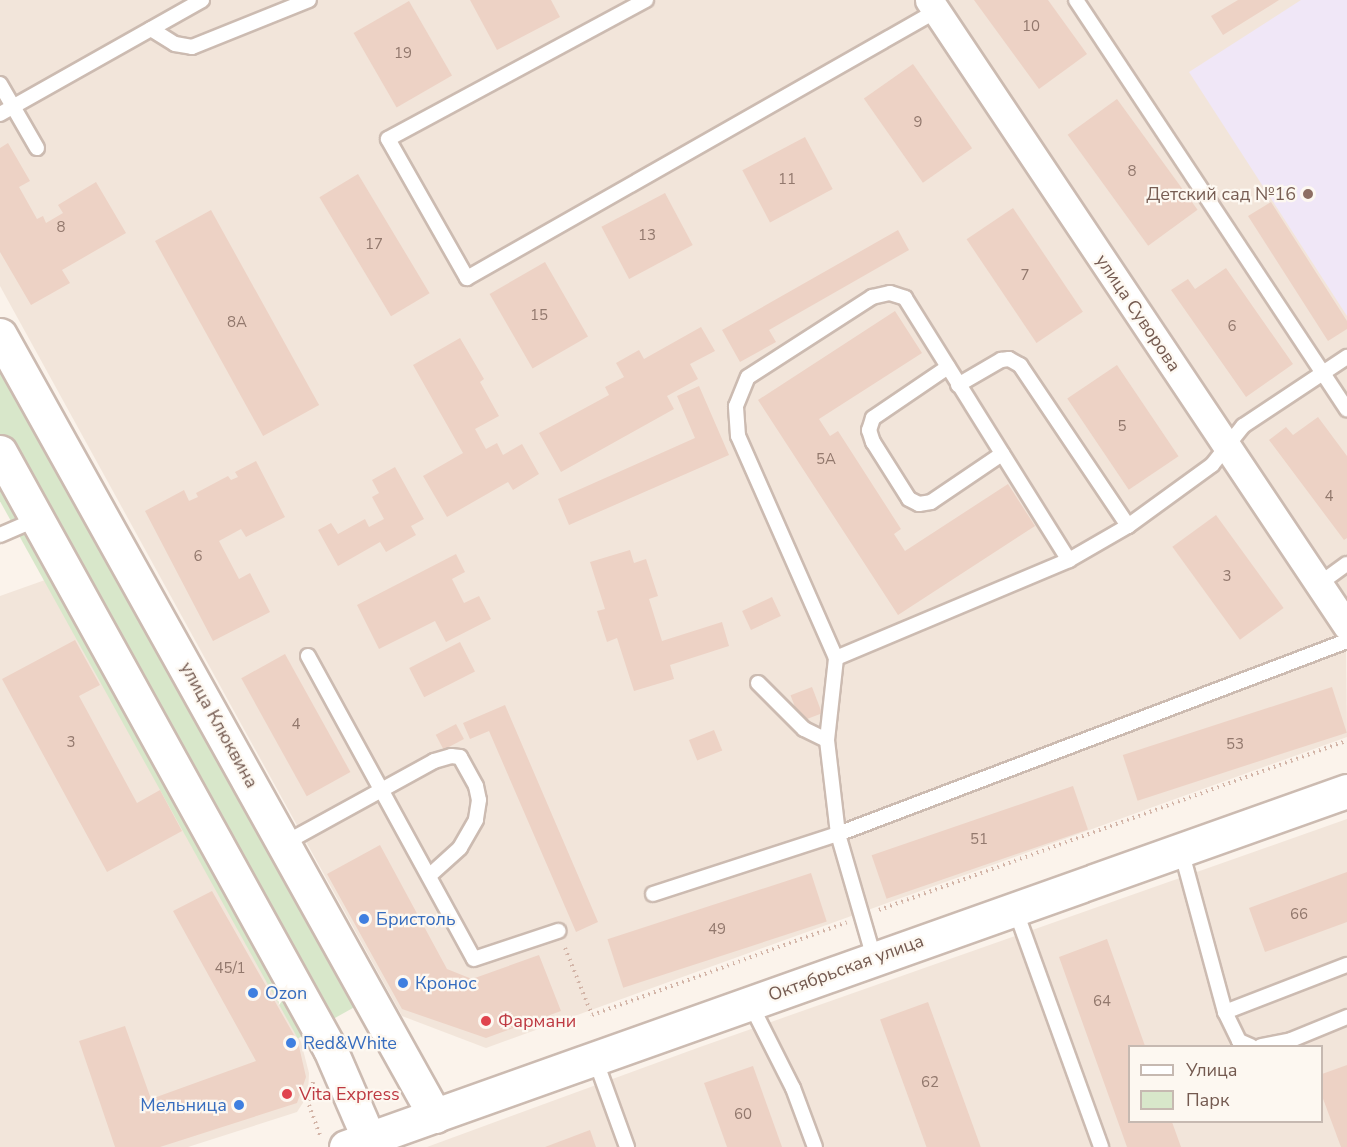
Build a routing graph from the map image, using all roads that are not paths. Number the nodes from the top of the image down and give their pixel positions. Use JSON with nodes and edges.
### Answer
{"nodes":[{"id":1,"x":202,"y":0,"type":"edge"},
{"id":2,"x":309,"y":0,"type":"edge"},
{"id":3,"x":646,"y":0,"type":"edge"},
{"id":4,"x":1076,"y":0,"type":"edge"},
{"id":5,"x":933,"y":5,"type":"edge"},
{"id":6,"x":151,"y":29,"type":"junction"},
{"id":7,"x":0,"y":84,"type":"edge"},
{"id":8,"x":13,"y":106,"type":"junction"},
{"id":9,"x":0,"y":114,"type":"edge"},
{"id":10,"x":37,"y":148,"type":"dead end"},
{"id":11,"x":0,"y":335,"type":"edge"},
{"id":12,"x":1347,"y":357,"type":"edge"},
{"id":13,"x":948,"y":367,"type":"junction"},
{"id":14,"x":1323,"y":373,"type":"junction"},
{"id":15,"x":958,"y":385,"type":"junction"},
{"id":16,"x":1347,"y":410,"type":"edge"},
{"id":17,"x":1227,"y":446,"type":"junction"},
{"id":18,"x":0,"y":452,"type":"edge"},
{"id":19,"x":1002,"y":454,"type":"junction"},
{"id":20,"x":37,"y":519,"type":"junction"},
{"id":21,"x":1128,"y":526,"type":"junction"},
{"id":22,"x":0,"y":535,"type":"edge"},
{"id":23,"x":1069,"y":560,"type":"junction"},
{"id":24,"x":1347,"y":564,"type":"edge"},
{"id":25,"x":1319,"y":584,"type":"junction"},
{"id":26,"x":1347,"y":626,"type":"edge"},
{"id":27,"x":1347,"y":640,"type":"edge"},
{"id":28,"x":308,"y":656,"type":"dead end"},
{"id":29,"x":836,"y":658,"type":"junction"},
{"id":30,"x":758,"y":683,"type":"dead end"},
{"id":31,"x":827,"y":740,"type":"junction"},
{"id":32,"x":382,"y":790,"type":"junction"},
{"id":33,"x":1347,"y":791,"type":"edge"},
{"id":34,"x":838,"y":834,"type":"junction"},
{"id":35,"x":285,"y":843,"type":"junction"},
{"id":36,"x":1181,"y":850,"type":"junction"},
{"id":37,"x":429,"y":876,"type":"junction"},
{"id":38,"x":653,"y":894,"type":"dead end"},
{"id":39,"x":1015,"y":908,"type":"junction"},
{"id":40,"x":558,"y":931,"type":"road end"},
{"id":41,"x":874,"y":958,"type":"junction"},
{"id":42,"x":1347,"y":965,"type":"edge"},
{"id":43,"x":750,"y":1003,"type":"junction"},
{"id":44,"x":1225,"y":1012,"type":"junction"},
{"id":45,"x":1347,"y":1017,"type":"edge"},
{"id":46,"x":1247,"y":1045,"type":"edge"},
{"id":47,"x":1270,"y":1045,"type":"edge"},
{"id":48,"x":595,"y":1059,"type":"junction"},
{"id":49,"x":435,"y":1116,"type":"junction"},
{"id":50,"x":358,"y":1143,"type":"edge"},
{"id":51,"x":627,"y":1147,"type":"edge"},
{"id":52,"x":815,"y":1147,"type":"edge"},
{"id":53,"x":1101,"y":1147,"type":"edge"}],
"edges":[{"from":1,"to":6,"type":"lane"},
{"from":2,"to":6,"type":"lane"},
{"from":3,"to":5,"type":"lane"},
{"from":4,"to":14,"type":"lane"},
{"from":5,"to":17,"type":"street","name":"улица Суворова"},
{"from":6,"to":8,"type":"lane"},
{"from":7,"to":8,"type":"lane"},
{"from":8,"to":9,"type":"lane"},
{"from":8,"to":10,"type":"lane"},
{"from":11,"to":35,"type":"street","name":"улица Клюквина"},
{"from":12,"to":14,"type":"lane"},
{"from":13,"to":15,"type":"lane"},
{"from":13,"to":19,"type":"lane"},
{"from":13,"to":29,"type":"lane"},
{"from":14,"to":16,"type":"lane"},
{"from":14,"to":17,"type":"lane"},
{"from":15,"to":19,"type":"lane"},
{"from":15,"to":21,"type":"lane"},
{"from":17,"to":21,"type":"lane"},
{"from":17,"to":25,"type":"street","name":"улица Суворова"},
{"from":18,"to":20,"type":"street"},
{"from":19,"to":23,"type":"lane"},
{"from":20,"to":22,"type":"lane"},
{"from":20,"to":50,"type":"street"},
{"from":21,"to":23,"type":"lane"},
{"from":23,"to":29,"type":"lane"},
{"from":24,"to":25,"type":"lane"},
{"from":25,"to":26,"type":"street","name":"улица Суворова"},
{"from":27,"to":34,"type":"lane"},
{"from":28,"to":32,"type":"lane"},
{"from":29,"to":31,"type":"lane"},
{"from":30,"to":31,"type":"lane"},
{"from":31,"to":34,"type":"lane"},
{"from":32,"to":35,"type":"lane"},
{"from":32,"to":37,"type":"lane"},
{"from":32,"to":37,"type":"lane"},
{"from":33,"to":36,"type":"street","name":"Октябрьская улица"},
{"from":34,"to":38,"type":"lane"},
{"from":34,"to":41,"type":"lane"},
{"from":35,"to":49,"type":"street","name":"улица Клюквина"},
{"from":36,"to":39,"type":"street","name":"Октябрьская улица"},
{"from":36,"to":44,"type":"lane"},
{"from":37,"to":40,"type":"lane"},
{"from":39,"to":41,"type":"street","name":"Октябрьская улица"},
{"from":39,"to":53,"type":"lane"},
{"from":41,"to":43,"type":"street","name":"Октябрьская улица"},
{"from":42,"to":44,"type":"lane"},
{"from":43,"to":48,"type":"street","name":"Октябрьская улица"},
{"from":43,"to":52,"type":"lane"},
{"from":44,"to":46,"type":"lane"},
{"from":45,"to":47,"type":"lane"},
{"from":48,"to":49,"type":"street","name":"Октябрьская улица"},
{"from":48,"to":51,"type":"lane"},
{"from":49,"to":50,"type":"street","name":"Октябрьская улица"}]}
